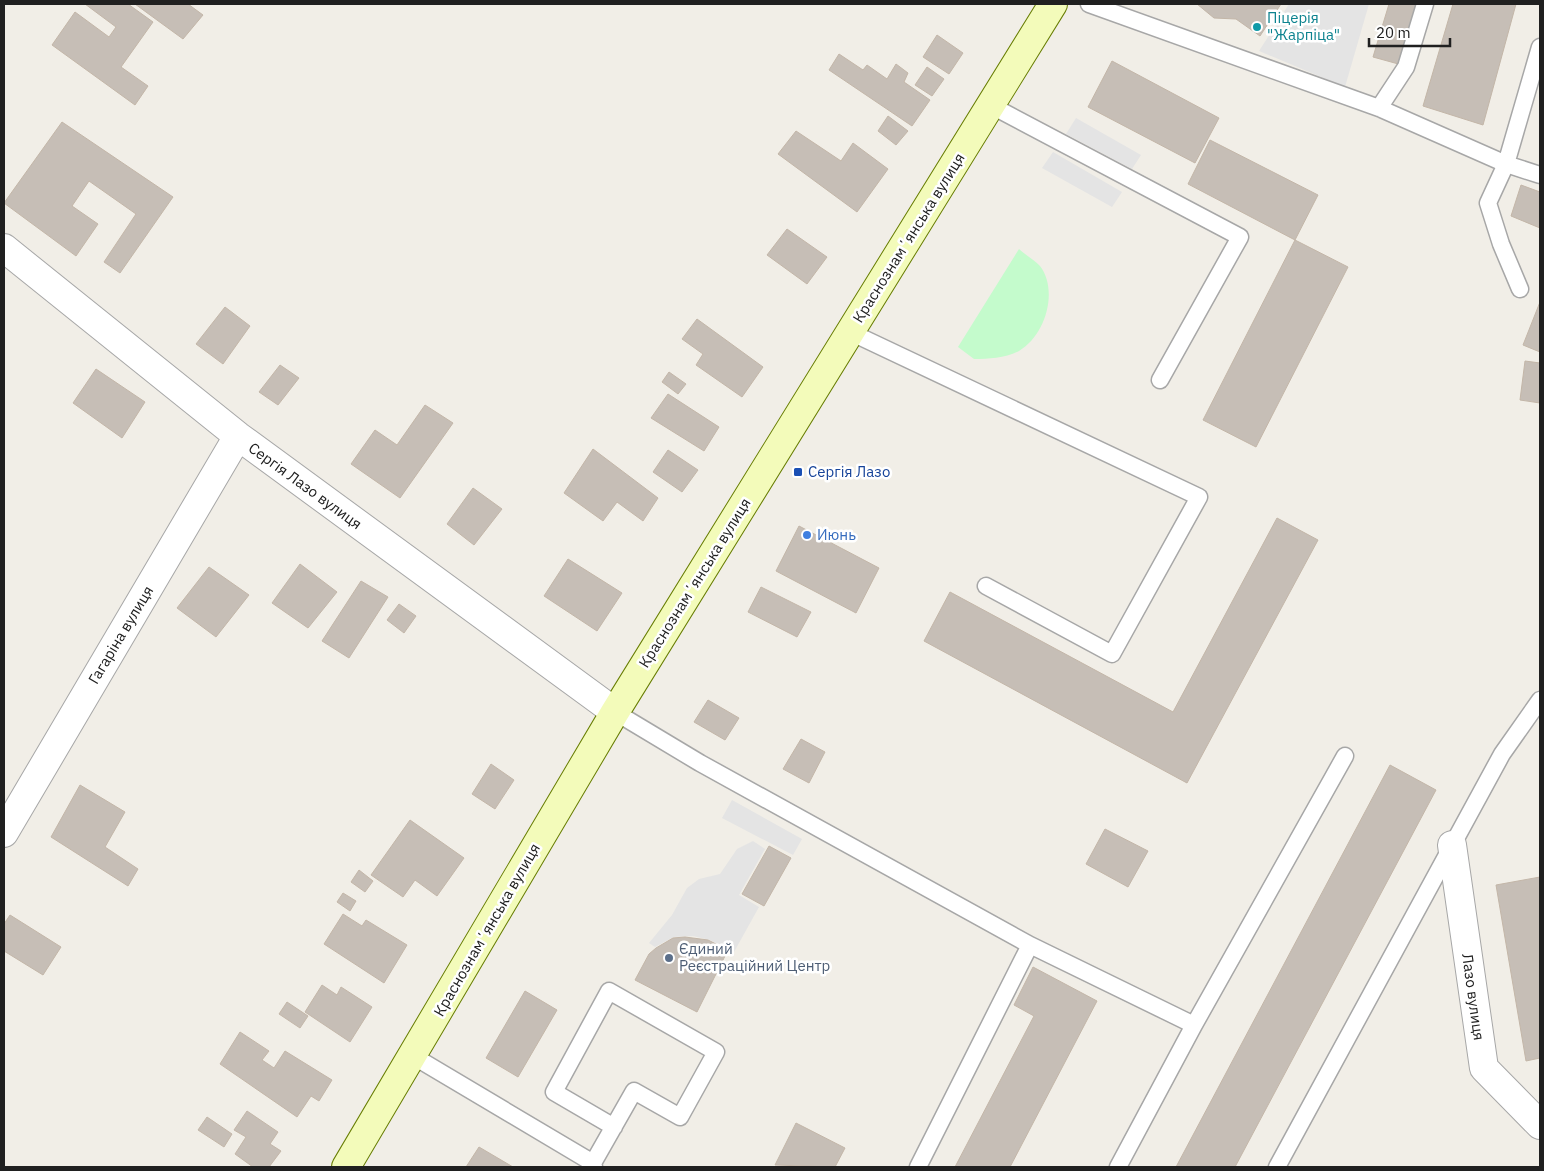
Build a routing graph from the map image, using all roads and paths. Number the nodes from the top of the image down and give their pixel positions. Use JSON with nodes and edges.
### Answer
{"nodes":[{"id":1,"x":1054,"y":4,"type":"edge"},
{"id":2,"x":1089,"y":4,"type":"edge"},
{"id":3,"x":1425,"y":4,"type":"edge"},
{"id":4,"x":1540,"y":46,"type":"edge"},
{"id":5,"x":992,"y":106,"type":"junction"},
{"id":6,"x":1380,"y":108,"type":"junction"},
{"id":7,"x":1506,"y":164,"type":"junction"},
{"id":8,"x":1540,"y":175,"type":"edge"},
{"id":9,"x":4,"y":248,"type":"edge"},
{"id":10,"x":1520,"y":289,"type":"dead end"},
{"id":11,"x":850,"y":332,"type":"junction"},
{"id":12,"x":1160,"y":380,"type":"dead end"},
{"id":13,"x":238,"y":436,"type":"junction"},
{"id":14,"x":986,"y":586,"type":"dead end"},
{"id":15,"x":1540,"y":700,"type":"edge"},
{"id":16,"x":615,"y":712,"type":"junction"},
{"id":17,"x":1345,"y":756,"type":"dead end"},
{"id":18,"x":4,"y":833,"type":"edge"},
{"id":19,"x":1452,"y":845,"type":"junction"},
{"id":20,"x":1030,"y":945,"type":"junction"},
{"id":21,"x":1194,"y":1025,"type":"junction"},
{"id":22,"x":413,"y":1056,"type":"junction"},
{"id":23,"x":1540,"y":1125,"type":"edge"},
{"id":24,"x":614,"y":1127,"type":"junction"},
{"id":25,"x":594,"y":1165,"type":"edge"},
{"id":26,"x":346,"y":1167,"type":"edge"},
{"id":27,"x":918,"y":1167,"type":"edge"},
{"id":28,"x":1118,"y":1167,"type":"edge"},
{"id":29,"x":1276,"y":1167,"type":"edge"}],
"edges":[{"from":1,"to":5,"type":"street","name":"Краснознамʼянська вулиця"},
{"from":2,"to":6,"type":"lane"},
{"from":3,"to":6,"type":"lane"},
{"from":4,"to":7,"type":"lane"},
{"from":5,"to":11,"type":"street","name":"Краснознамʼянська вулиця"},
{"from":5,"to":12,"type":"lane"},
{"from":6,"to":7,"type":"lane"},
{"from":7,"to":8,"type":"lane"},
{"from":7,"to":10,"type":"lane"},
{"from":9,"to":13,"type":"street","name":"Сергія Лазо вулиця"},
{"from":11,"to":14,"type":"lane"},
{"from":11,"to":16,"type":"street","name":"Краснознамʼянська вулиця"},
{"from":13,"to":16,"type":"street","name":"Сергія Лазо вулиця"},
{"from":13,"to":18,"type":"street","name":"Гагаріна вулиця"},
{"from":15,"to":19,"type":"lane"},
{"from":16,"to":20,"type":"lane"},
{"from":16,"to":22,"type":"street","name":"Краснознамʼянська вулиця"},
{"from":17,"to":21,"type":"lane"},
{"from":19,"to":23,"type":"street","name":"Лазо вулиця"},
{"from":19,"to":29,"type":"lane"},
{"from":20,"to":21,"type":"lane"},
{"from":20,"to":27,"type":"lane"},
{"from":21,"to":28,"type":"lane"},
{"from":22,"to":25,"type":"lane"},
{"from":22,"to":26,"type":"street","name":"Краснознамʼянська вулиця"},
{"from":24,"to":24,"type":"lane"},
{"from":24,"to":25,"type":"lane"}]}
